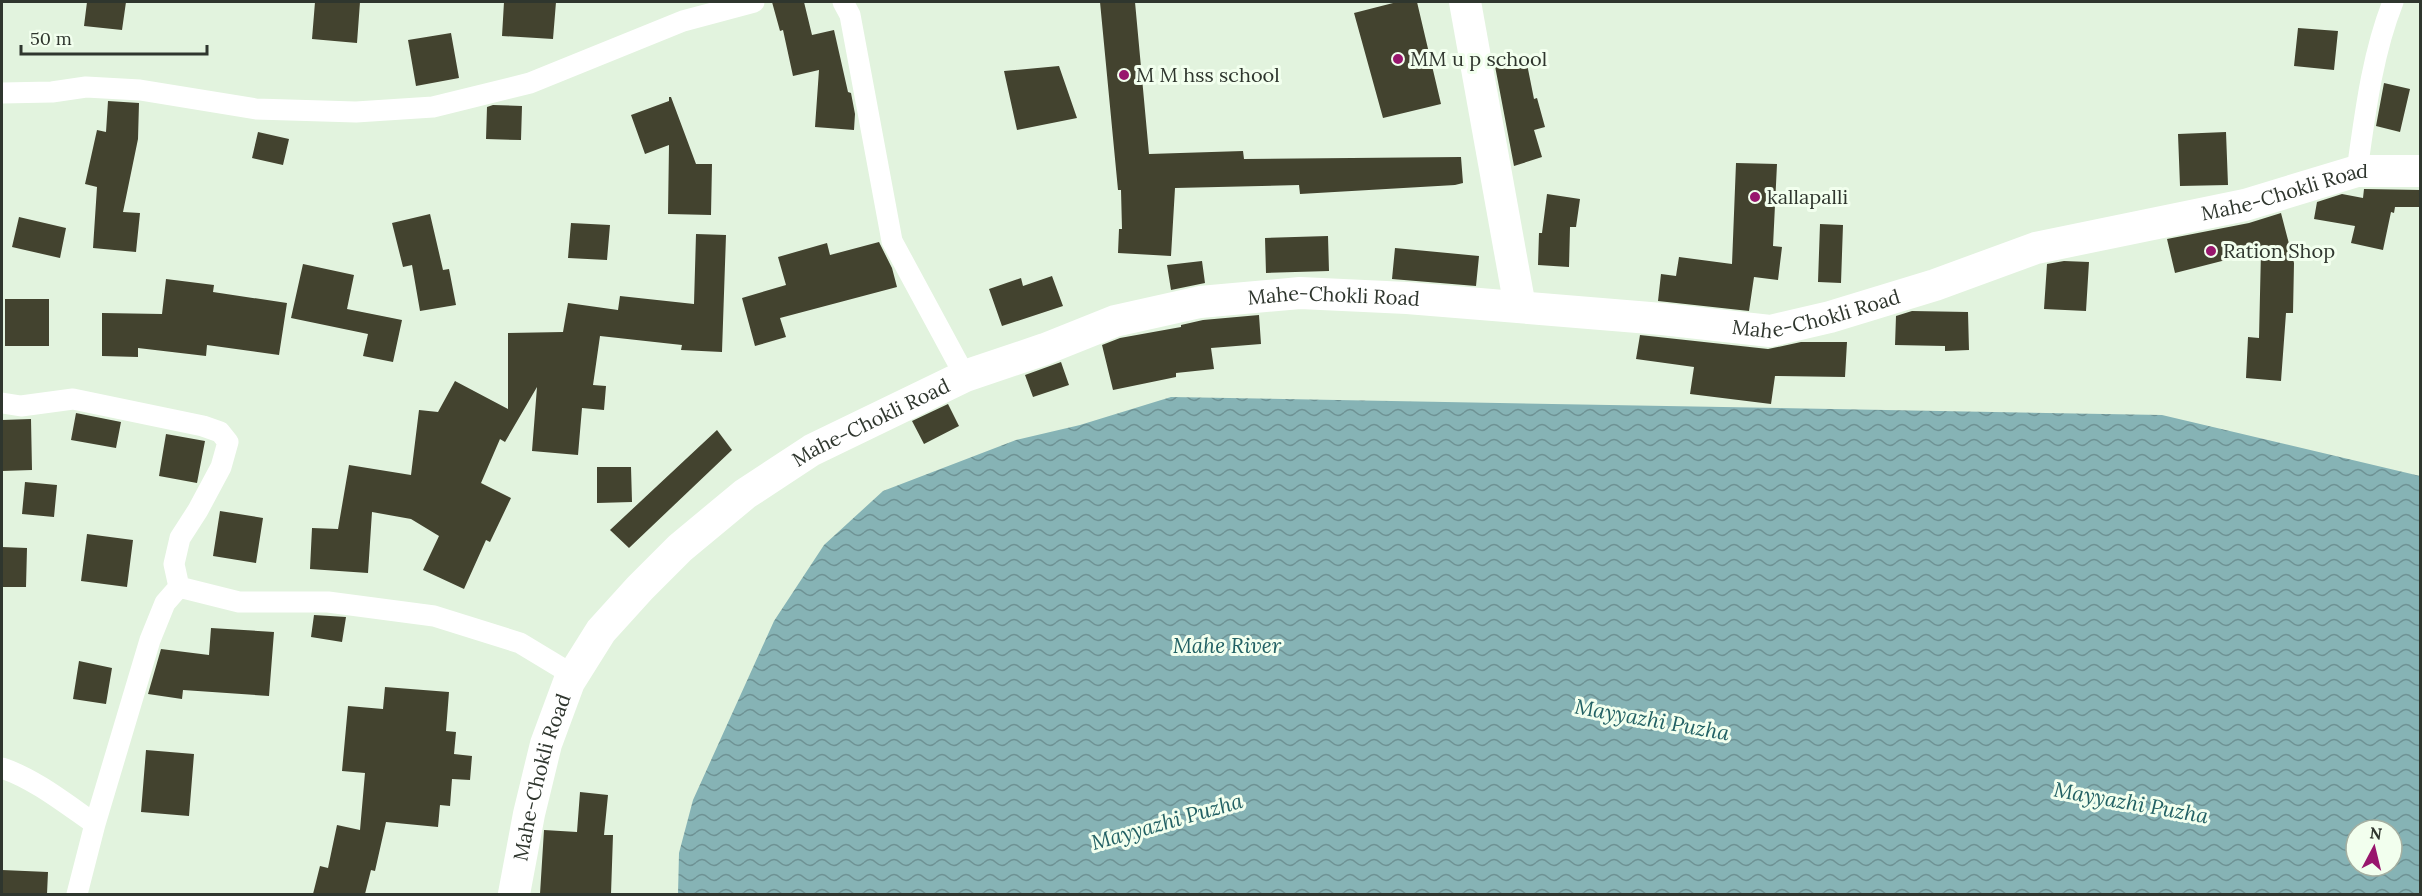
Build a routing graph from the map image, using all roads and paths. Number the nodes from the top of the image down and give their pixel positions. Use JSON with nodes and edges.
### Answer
{"nodes":[{"id":1,"x":754,"y":2,"type":"edge"},
{"id":2,"x":843,"y":2,"type":"edge"},
{"id":3,"x":1465,"y":2,"type":"edge"},
{"id":4,"x":2393,"y":2,"type":"edge"},
{"id":5,"x":2,"y":93,"type":"edge"},
{"id":6,"x":2357,"y":171,"type":"junction"},
{"id":7,"x":2421,"y":171,"type":"edge"},
{"id":8,"x":1520,"y":308,"type":"junction"},
{"id":9,"x":965,"y":376,"type":"junction"},
{"id":10,"x":2,"y":403,"type":"edge"},
{"id":11,"x":179,"y":587,"type":"junction"},
{"id":12,"x":573,"y":675,"type":"junction"},
{"id":13,"x":2,"y":768,"type":"edge"},
{"id":14,"x":95,"y":824,"type":"junction"},
{"id":15,"x":77,"y":894,"type":"edge"},
{"id":16,"x":514,"y":894,"type":"edge"}],
"edges":[{"from":1,"to":5,"type":"street"},
{"from":2,"to":9,"type":"street"},
{"from":3,"to":8,"type":"street"},
{"from":4,"to":6,"type":"street"},
{"from":6,"to":7,"type":"street","name":"Mahe-Chokli Road"},
{"from":6,"to":8,"type":"street","name":"Mahe-Chokli Road"},
{"from":8,"to":9,"type":"street","name":"Mahe-Chokli Road"},
{"from":9,"to":12,"type":"street","name":"Mahe-Chokli Road"},
{"from":10,"to":11,"type":"street"},
{"from":11,"to":12,"type":"street"},
{"from":11,"to":14,"type":"street"},
{"from":12,"to":16,"type":"street","name":"Mahe-Chokli Road"},
{"from":13,"to":14,"type":"street"},
{"from":14,"to":15,"type":"street"}]}
